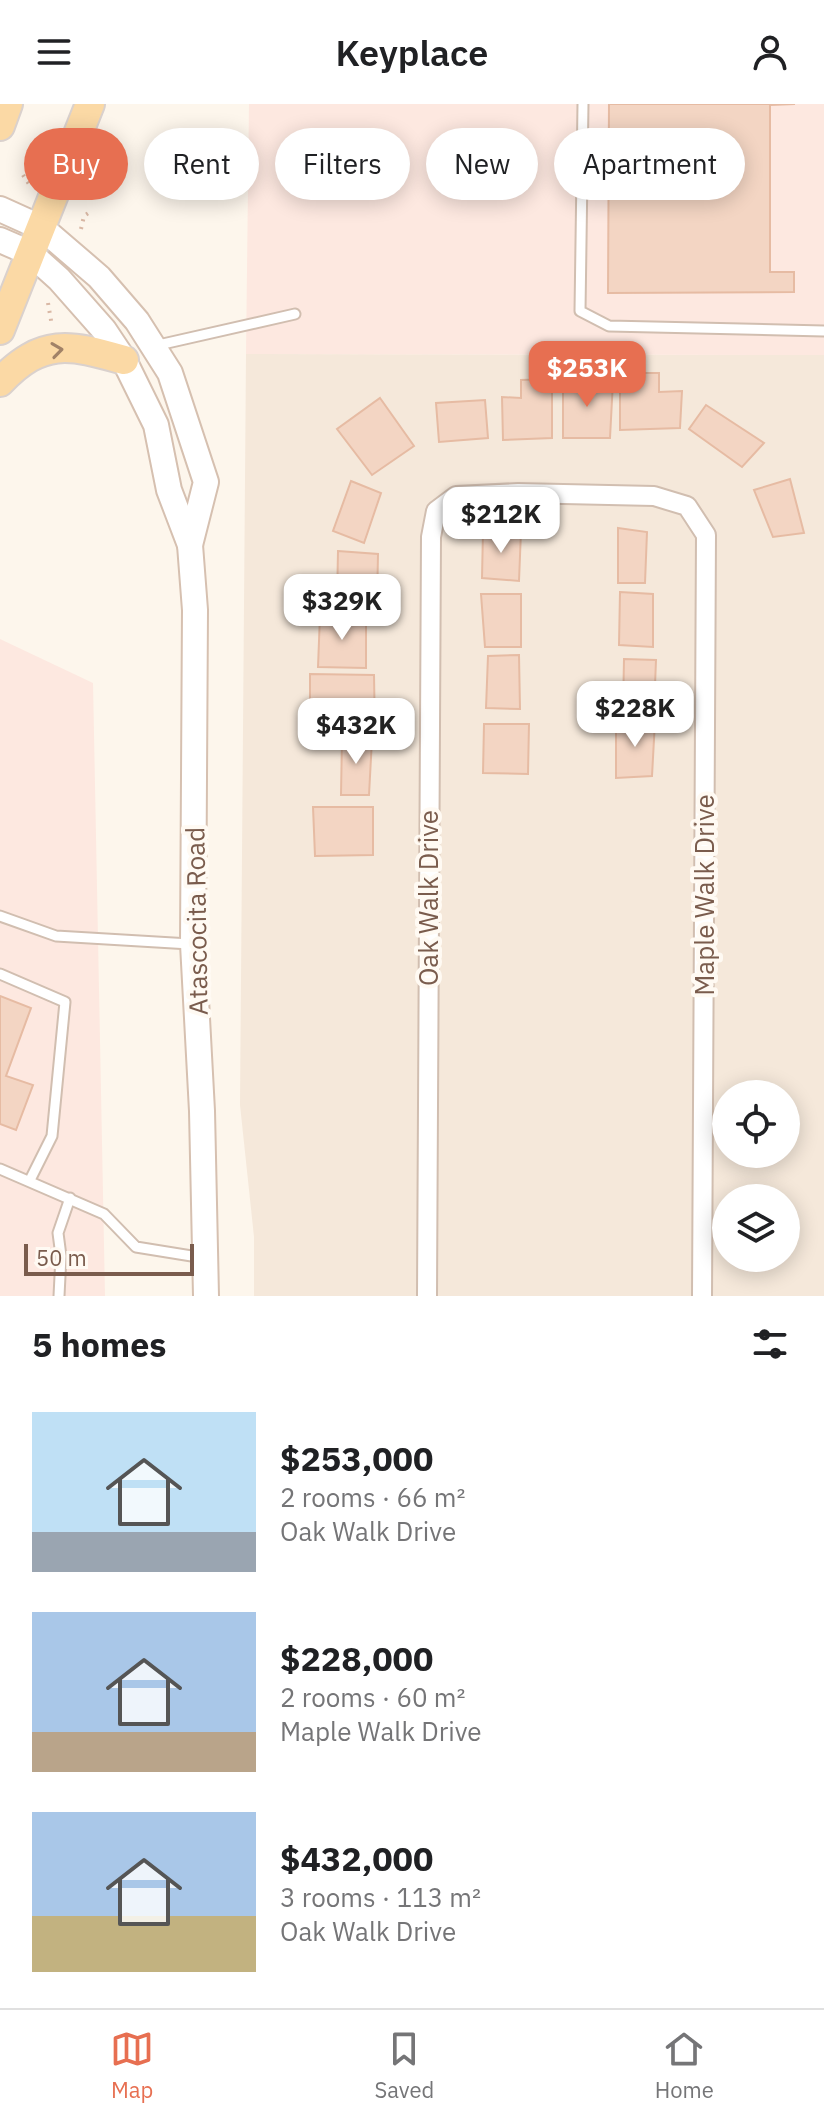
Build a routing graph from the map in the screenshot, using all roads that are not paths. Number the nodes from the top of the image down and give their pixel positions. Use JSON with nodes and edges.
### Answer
{"nodes":[{"id":1,"x":8,"y":104,"type":"edge"},
{"id":2,"x":90,"y":104,"type":"edge"},
{"id":3,"x":583,"y":104,"type":"edge"},
{"id":4,"x":0,"y":126,"type":"edge"},
{"id":5,"x":0,"y":209,"type":"edge"},
{"id":6,"x":0,"y":240,"type":"edge"},
{"id":7,"x":36,"y":240,"type":"junction"},
{"id":8,"x":295,"y":314,"type":"dead end"},
{"id":9,"x":0,"y":330,"type":"edge"},
{"id":10,"x":824,"y":331,"type":"edge"},
{"id":11,"x":154,"y":346,"type":"junction"},
{"id":12,"x":124,"y":360,"type":"junction"},
{"id":13,"x":0,"y":382,"type":"edge"},
{"id":14,"x":585,"y":492,"type":"joint"},
{"id":15,"x":190,"y":545,"type":"junction"},
{"id":16,"x":0,"y":916,"type":"edge"},
{"id":17,"x":193,"y":944,"type":"junction"},
{"id":18,"x":0,"y":974,"type":"edge"},
{"id":19,"x":0,"y":1169,"type":"edge"},
{"id":20,"x":30,"y":1180,"type":"junction"},
{"id":21,"x":70,"y":1198,"type":"junction"},
{"id":22,"x":204,"y":1258,"type":"junction"},
{"id":23,"x":59,"y":1296,"type":"edge"},
{"id":24,"x":206,"y":1296,"type":"edge"},
{"id":25,"x":427,"y":1296,"type":"edge"},
{"id":26,"x":702,"y":1296,"type":"edge"}],
"edges":[{"from":1,"to":4,"type":"main road"},
{"from":2,"to":7,"type":"main road"},
{"from":3,"to":10,"type":"lane"},
{"from":5,"to":7,"type":"main road","name":"Atascocita Road"},
{"from":6,"to":7,"type":"main road","name":"Atascocita Road"},
{"from":7,"to":9,"type":"main road"},
{"from":7,"to":11,"type":"main road","name":"Atascocita Road"},
{"from":7,"to":12,"type":"main road","name":"Atascocita Road"},
{"from":8,"to":11,"type":"lane"},
{"from":11,"to":15,"type":"main road","name":"Atascocita Road"},
{"from":13,"to":12,"type":"main road","one_way":true},
{"from":12,"to":15,"type":"main road","name":"Atascocita Road"},
{"from":14,"to":25,"type":"street","name":"Oak Walk Drive"},
{"from":14,"to":26,"type":"street","name":"Maple Walk Drive"},
{"from":15,"to":17,"type":"main road","name":"Atascocita Road"},
{"from":16,"to":17,"type":"lane"},
{"from":17,"to":22,"type":"main road","name":"Atascocita Road"},
{"from":18,"to":20,"type":"lane"},
{"from":19,"to":20,"type":"lane"},
{"from":20,"to":21,"type":"lane"},
{"from":21,"to":22,"type":"lane"},
{"from":21,"to":23,"type":"lane"},
{"from":22,"to":24,"type":"main road","name":"Atascocita Road"}]}
